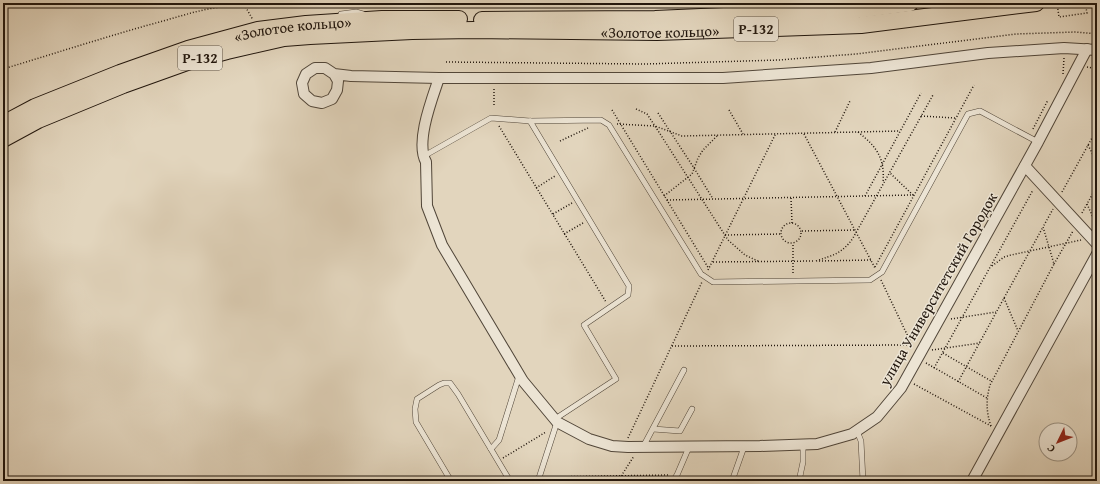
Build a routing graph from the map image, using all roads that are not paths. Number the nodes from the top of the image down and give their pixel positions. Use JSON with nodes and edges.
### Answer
{"nodes":[{"id":1,"x":910,"y":3,"type":"edge"},
{"id":2,"x":1036,"y":3,"type":"edge"},
{"id":3,"x":336,"y":14,"type":"dead end"},
{"id":4,"x":382,"y":14,"type":"junction"},
{"id":5,"x":324,"y":16,"type":"dead end"},
{"id":6,"x":306,"y":24,"type":"junction"},
{"id":7,"x":474,"y":30,"type":"junction"},
{"id":8,"x":412,"y":31,"type":"junction"},
{"id":9,"x":458,"y":37,"type":"dead end"},
{"id":10,"x":427,"y":38,"type":"dead end"},
{"id":11,"x":1092,"y":50,"type":"edge"},
{"id":12,"x":334,"y":74,"type":"junction"},
{"id":13,"x":351,"y":76,"type":"junction"},
{"id":14,"x":438,"y":78,"type":"junction"},
{"id":15,"x":337,"y":90,"type":"junction"},
{"id":16,"x":530,"y":120,"type":"junction"},
{"id":17,"x":3,"y":124,"type":"edge"},
{"id":18,"x":3,"y":139,"type":"edge"},
{"id":19,"x":1038,"y":142,"type":"junction"},
{"id":20,"x":423,"y":156,"type":"junction"},
{"id":21,"x":1025,"y":166,"type":"junction"},
{"id":22,"x":1094,"y":241,"type":"edge"},
{"id":23,"x":1097,"y":254,"type":"edge"},
{"id":24,"x":684,"y":370,"type":"dead end"},
{"id":25,"x":519,"y":374,"type":"junction"},
{"id":26,"x":692,"y":409,"type":"dead end"},
{"id":27,"x":556,"y":422,"type":"junction"},
{"id":28,"x":653,"y":429,"type":"junction"},
{"id":29,"x":857,"y":431,"type":"junction"},
{"id":30,"x":803,"y":445,"type":"junction"},
{"id":31,"x":744,"y":446,"type":"junction"},
{"id":32,"x":641,"y":447,"type":"junction"},
{"id":33,"x":688,"y":447,"type":"junction"},
{"id":34,"x":491,"y":449,"type":"junction"},
{"id":35,"x":509,"y":479,"type":"edge"},
{"id":36,"x":539,"y":479,"type":"edge"},
{"id":37,"x":450,"y":481,"type":"edge"},
{"id":38,"x":673,"y":481,"type":"edge"},
{"id":39,"x":732,"y":481,"type":"edge"},
{"id":40,"x":799,"y":481,"type":"edge"},
{"id":41,"x":863,"y":481,"type":"edge"},
{"id":42,"x":972,"y":481,"type":"edge"}],
"edges":[{"from":1,"to":4,"type":"highway","name":"«Золотое кольцо»","number":"Р-132"},
{"from":2,"to":7,"type":"highway","name":"«Золотое кольцо»","number":"Р-132"},
{"from":3,"to":4,"type":"lane"},
{"from":4,"to":6,"type":"highway","name":"«Золотое кольцо»","number":"Р-132"},
{"from":5,"to":6,"type":"lane"},
{"from":6,"to":17,"type":"highway","name":"«Золотое кольцо»","number":"Р-132"},
{"from":7,"to":8,"type":"highway","number":"Р-132"},
{"from":7,"to":9,"type":"lane"},
{"from":8,"to":10,"type":"lane"},
{"from":8,"to":18,"type":"highway","name":"«Золотое кольцо»","number":"Р-132"},
{"from":11,"to":14,"type":"street"},
{"from":11,"to":19,"type":"street","name":"улица Университетский Городок"},
{"from":12,"to":13,"type":"street"},
{"from":12,"to":15,"type":"street"},
{"from":12,"to":15,"type":"street"},
{"from":13,"to":14,"type":"street"},
{"from":13,"to":15,"type":"street"},
{"from":14,"to":20,"type":"street","name":"улица Университетский Городок"},
{"from":16,"to":19,"type":"lane"},
{"from":16,"to":20,"type":"lane"},
{"from":16,"to":27,"type":"lane"},
{"from":19,"to":21,"type":"street","name":"улица Университетский Городок"},
{"from":20,"to":25,"type":"street","name":"улица Университетский Городок"},
{"from":21,"to":22,"type":"street"},
{"from":21,"to":29,"type":"street","name":"улица Университетский Городок"},
{"from":23,"to":42,"type":"street"},
{"from":24,"to":28,"type":"lane"},
{"from":25,"to":27,"type":"street","name":"улица Университетский Городок"},
{"from":25,"to":34,"type":"lane"},
{"from":26,"to":28,"type":"lane"},
{"from":27,"to":32,"type":"street","name":"улица Университетский Городок"},
{"from":27,"to":36,"type":"lane"},
{"from":28,"to":32,"type":"lane"},
{"from":29,"to":30,"type":"street","name":"улица Университетский Городок"},
{"from":29,"to":41,"type":"lane"},
{"from":30,"to":31,"type":"street","name":"улица Университетский Городок"},
{"from":30,"to":40,"type":"lane"},
{"from":31,"to":33,"type":"street","name":"улица Университетский Городок"},
{"from":31,"to":39,"type":"lane"},
{"from":32,"to":33,"type":"street","name":"улица Университетский Городок"},
{"from":33,"to":38,"type":"lane"},
{"from":34,"to":35,"type":"lane"},
{"from":34,"to":37,"type":"lane"}]}
